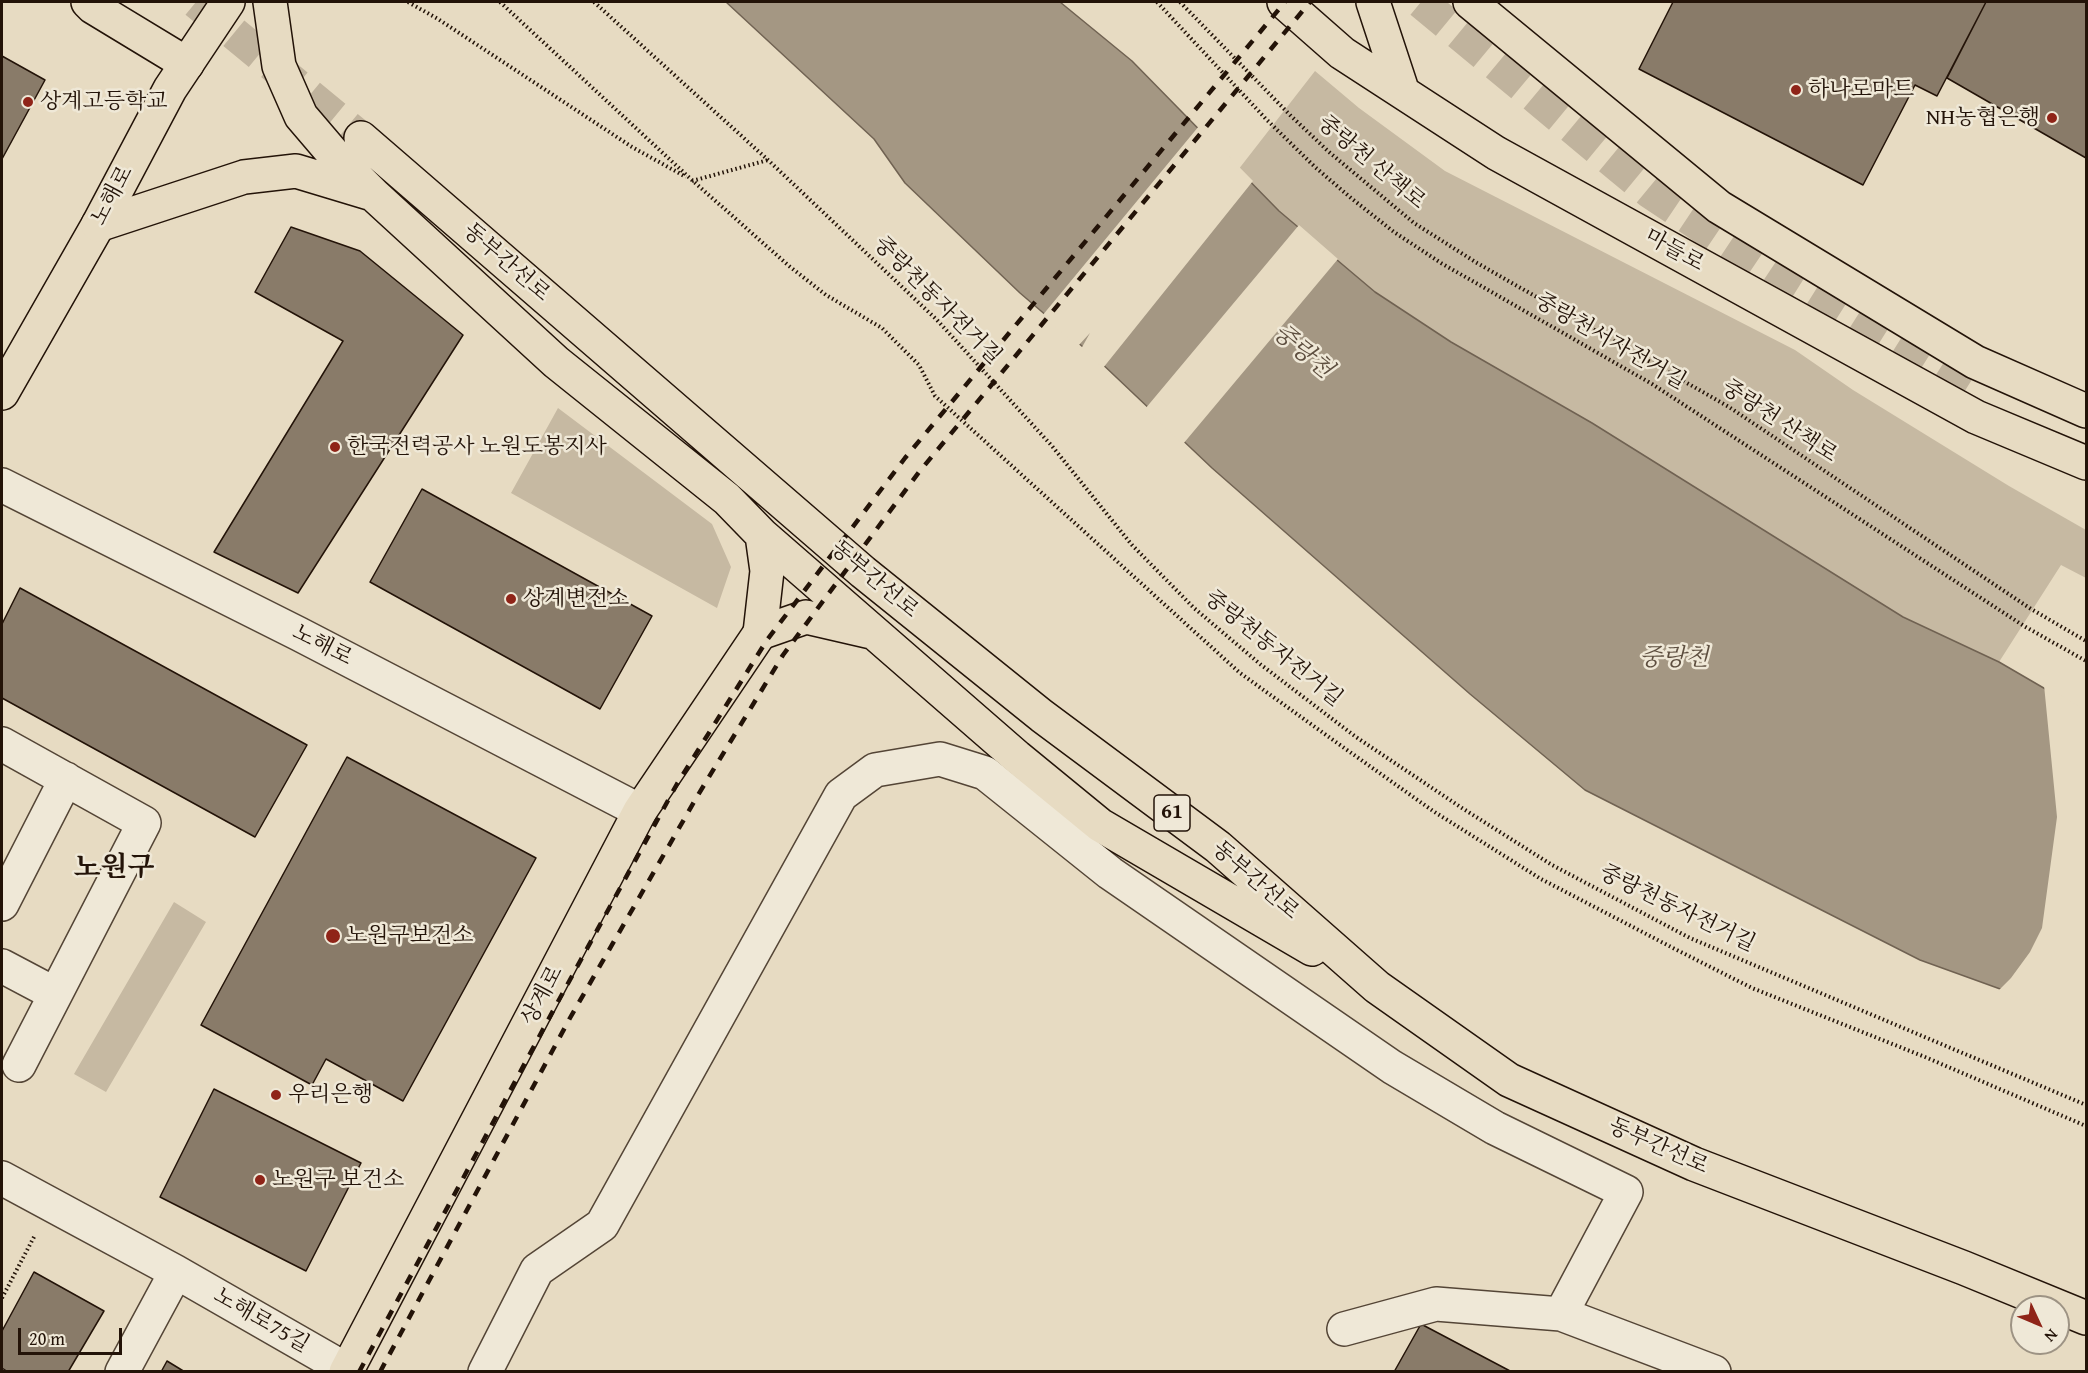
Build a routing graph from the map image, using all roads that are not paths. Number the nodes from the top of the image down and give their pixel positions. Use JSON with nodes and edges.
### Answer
{"nodes":[{"id":1,"x":88,"y":2,"type":"edge"},
{"id":2,"x":228,"y":2,"type":"edge"},
{"id":3,"x":270,"y":2,"type":"edge"},
{"id":4,"x":1284,"y":2,"type":"edge"},
{"id":5,"x":1373,"y":2,"type":"edge"},
{"id":6,"x":1470,"y":2,"type":"edge"},
{"id":7,"x":187,"y":64,"type":"junction"},
{"id":8,"x":1402,"y":90,"type":"junction"},
{"id":9,"x":361,"y":138,"type":"tunnel mouth"},
{"id":10,"x":374,"y":195,"type":"junction"},
{"id":11,"x":98,"y":225,"type":"junction"},
{"id":12,"x":2,"y":393,"type":"edge"},
{"id":13,"x":2086,"y":411,"type":"edge"},
{"id":14,"x":2086,"y":463,"type":"edge"},
{"id":15,"x":2,"y":485,"type":"edge"},
{"id":16,"x":762,"y":535,"type":"junction"},
{"id":17,"x":760,"y":633,"type":"junction"},
{"id":18,"x":876,"y":633,"type":"junction"},
{"id":19,"x":2,"y":744,"type":"edge"},
{"id":20,"x":66,"y":779,"type":"junction"},
{"id":21,"x":640,"y":811,"type":"junction"},
{"id":22,"x":2,"y":904,"type":"edge"},
{"id":23,"x":2,"y":966,"type":"edge"},
{"id":24,"x":1377,"y":987,"type":"junction"},
{"id":25,"x":55,"y":994,"type":"junction"},
{"id":26,"x":19,"y":1065,"type":"dead end"},
{"id":27,"x":2,"y":1178,"type":"edge"},
{"id":28,"x":176,"y":1272,"type":"junction"},
{"id":29,"x":1561,"y":1314,"type":"junction"},
{"id":30,"x":2086,"y":1318,"type":"edge"},
{"id":31,"x":1344,"y":1329,"type":"dead end"},
{"id":32,"x":122,"y":1371,"type":"edge"},
{"id":33,"x":346,"y":1371,"type":"edge"},
{"id":34,"x":485,"y":1371,"type":"edge"},
{"id":35,"x":1714,"y":1371,"type":"edge"}],
"edges":[{"from":1,"to":7,"type":"main road"},
{"from":2,"to":7,"type":"main road","name":"노해로"},
{"from":3,"to":10,"type":"main road"},
{"from":4,"to":8,"type":"main road","name":"마들로"},
{"from":5,"to":8,"type":"main road"},
{"from":6,"to":13,"type":"main road"},
{"from":7,"to":11,"type":"main road","name":"노해로"},
{"from":8,"to":14,"type":"main road","name":"마들로"},
{"from":9,"to":24,"type":"main road","name":"동부간선로","number":"61"},
{"from":10,"to":11,"type":"main road"},
{"from":10,"to":16,"type":"main road"},
{"from":11,"to":12,"type":"main road","name":"노해로"},
{"from":15,"to":21,"type":"street","name":"노해로"},
{"from":16,"to":17,"type":"main road"},
{"from":16,"to":18,"type":"main road"},
{"from":17,"to":18,"type":"main road"},
{"from":17,"to":21,"type":"main road","name":"상계로"},
{"from":18,"to":24,"type":"main road"},
{"from":19,"to":20,"type":"street"},
{"from":20,"to":22,"type":"street"},
{"from":20,"to":25,"type":"street"},
{"from":21,"to":33,"type":"main road","name":"상계로"},
{"from":23,"to":25,"type":"street"},
{"from":24,"to":30,"type":"main road","name":"동부간선로","number":"61"},
{"from":25,"to":26,"type":"street"},
{"from":27,"to":28,"type":"street","name":"노해로75길"},
{"from":28,"to":32,"type":"street"},
{"from":28,"to":33,"type":"street","name":"노해로75길"},
{"from":29,"to":31,"type":"street"},
{"from":29,"to":34,"type":"street"},
{"from":29,"to":35,"type":"street"}]}
